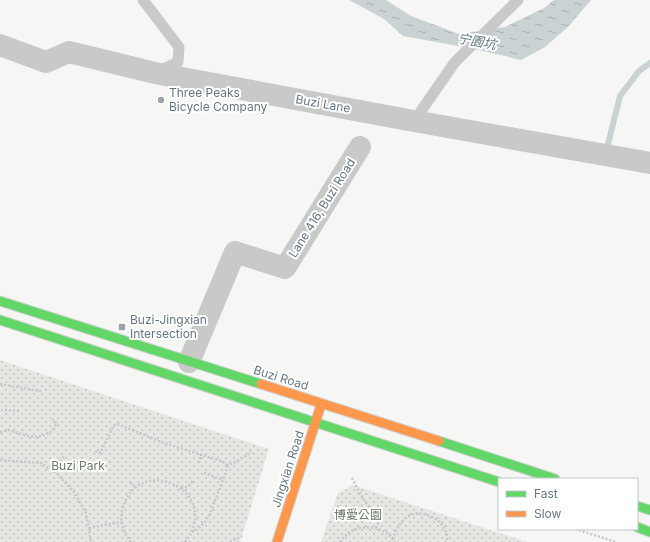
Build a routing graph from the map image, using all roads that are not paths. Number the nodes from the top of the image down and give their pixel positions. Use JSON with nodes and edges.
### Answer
{"nodes":[{"id":1,"x":143,"y":0,"type":"edge"},
{"id":2,"x":518,"y":0,"type":"edge"},
{"id":3,"x":0,"y":45,"type":"edge"},
{"id":4,"x":155,"y":73,"type":"junction"},
{"id":5,"x":414,"y":121,"type":"junction"},
{"id":6,"x":360,"y":147,"type":"dead end"},
{"id":7,"x":650,"y":163,"type":"edge"},
{"id":8,"x":0,"y":301,"type":"edge"},
{"id":9,"x":0,"y":320,"type":"edge"},
{"id":10,"x":189,"y":362,"type":"junction"},
{"id":11,"x":321,"y":403,"type":"junction"},
{"id":12,"x":315,"y":422,"type":"junction"},
{"id":13,"x":552,"y":478,"type":"edge"},
{"id":14,"x":498,"y":482,"type":"edge"},
{"id":15,"x":638,"y":506,"type":"edge"},
{"id":16,"x":650,"y":510,"type":"edge"},
{"id":17,"x":638,"y":527,"type":"edge"},
{"id":18,"x":650,"y":532,"type":"edge"},
{"id":19,"x":277,"y":542,"type":"edge"}],
"edges":[{"from":1,"to":4,"type":"lane"},
{"from":2,"to":5,"type":"lane"},
{"from":3,"to":4,"type":"street","name":"Buzi Lane"},
{"from":4,"to":5,"type":"street","name":"Buzi Lane"},
{"from":5,"to":7,"type":"street","name":"Buzi Lane"},
{"from":6,"to":10,"type":"street","name":"Lane 416, Buzi Road"},
{"from":8,"to":10,"type":"main road","name":"Buzi Road"},
{"from":9,"to":12,"type":"main road"},
{"from":10,"to":11,"type":"main road","name":"Buzi Road"},
{"from":11,"to":12,"type":"main road","name":"Jingxian Road"},
{"from":11,"to":13,"type":"main road","name":"Buzi Road"},
{"from":12,"to":14,"type":"main road"},
{"from":12,"to":19,"type":"main road","name":"Jingxian Road"},
{"from":15,"to":16,"type":"main road"},
{"from":17,"to":18,"type":"main road"}]}
